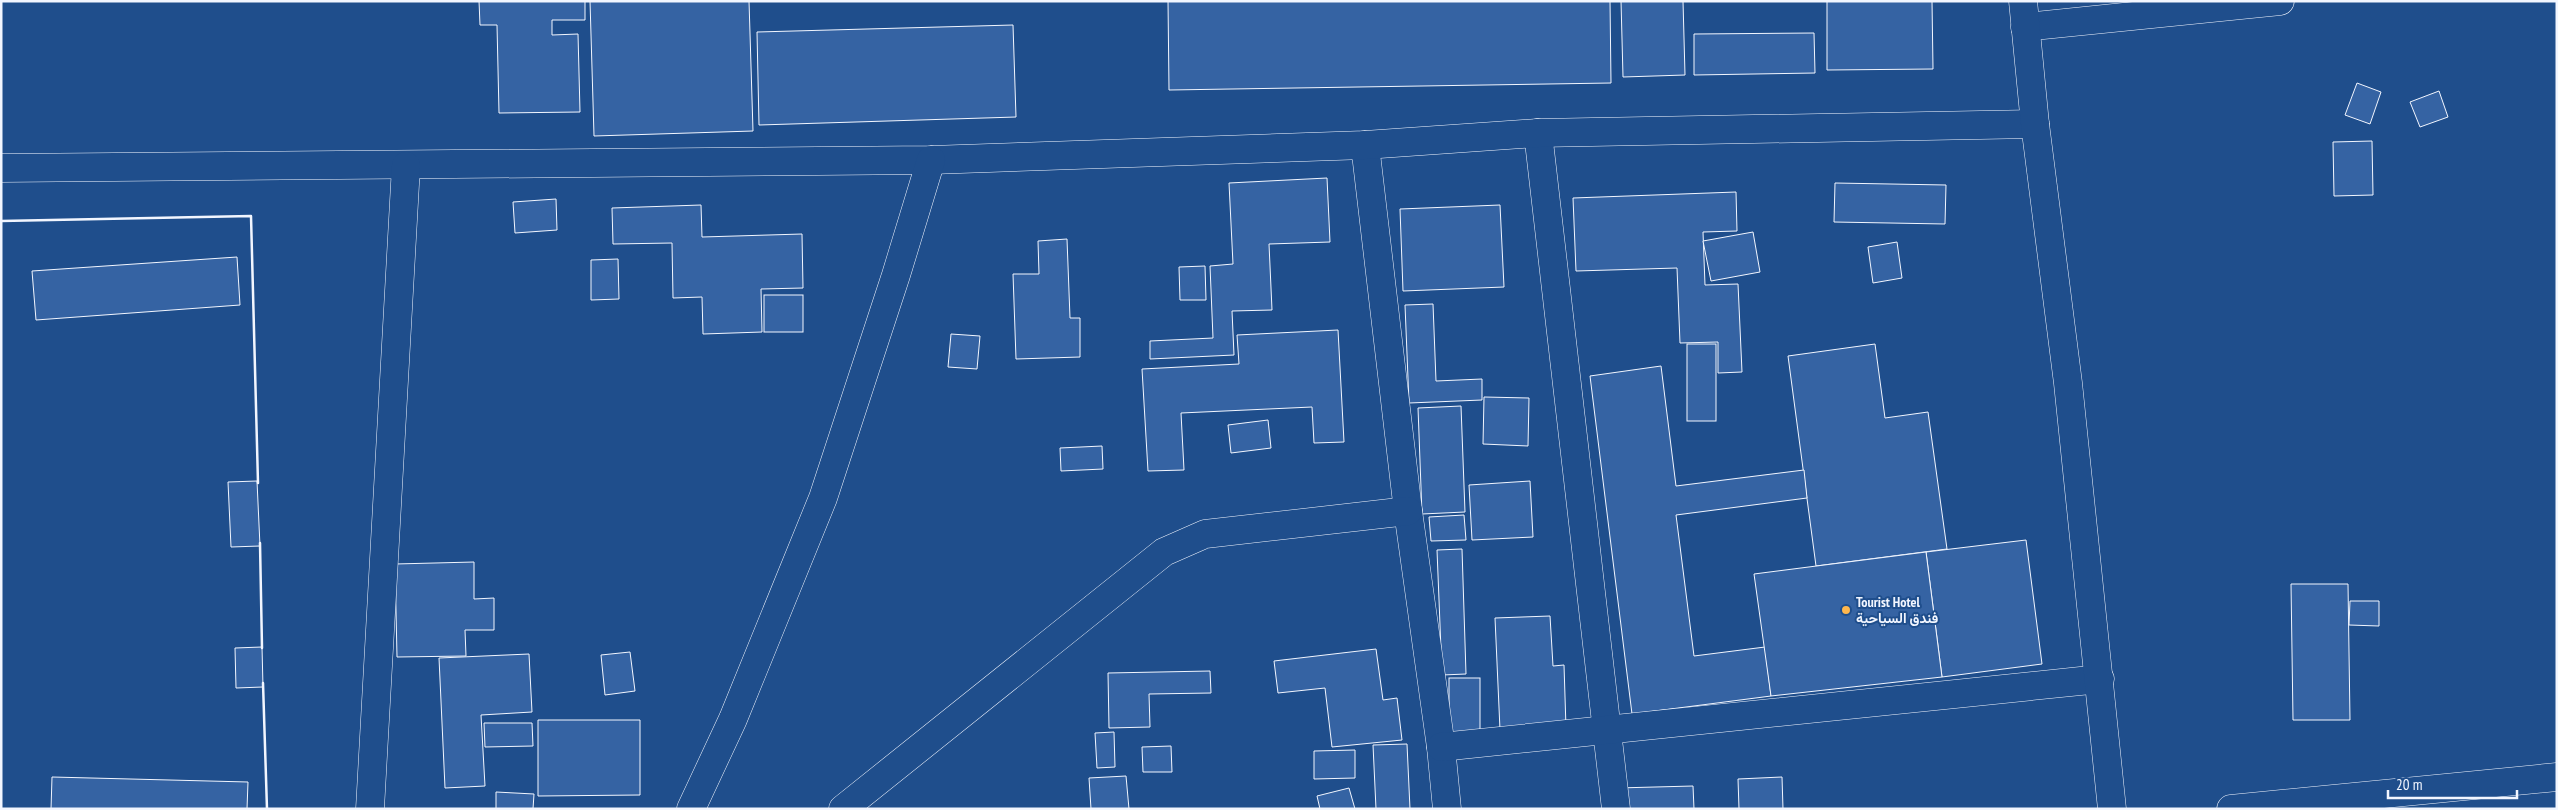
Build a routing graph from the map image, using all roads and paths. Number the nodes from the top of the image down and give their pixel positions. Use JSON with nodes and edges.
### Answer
{"nodes":[{"id":1,"x":2280,"y":1,"type":"edge"},
{"id":2,"x":2024,"y":14,"type":"edge"},
{"id":3,"x":2034,"y":124,"type":"junction"},
{"id":4,"x":1538,"y":133,"type":"junction"},
{"id":5,"x":1365,"y":145,"type":"junction"},
{"id":6,"x":931,"y":160,"type":"junction"},
{"id":7,"x":406,"y":166,"type":"junction"},
{"id":8,"x":1,"y":168,"type":"edge"},
{"id":9,"x":1408,"y":511,"type":"junction"},
{"id":10,"x":2100,"y":679,"type":"junction"},
{"id":11,"x":1607,"y":730,"type":"junction"},
{"id":12,"x":1441,"y":747,"type":"junction"},
{"id":13,"x":2557,"y":777,"type":"edge"},
{"id":14,"x":370,"y":809,"type":"edge"},
{"id":15,"x":692,"y":809,"type":"edge"},
{"id":16,"x":843,"y":809,"type":"edge"},
{"id":17,"x":1447,"y":809,"type":"edge"},
{"id":18,"x":1616,"y":809,"type":"edge"},
{"id":19,"x":2112,"y":809,"type":"edge"},
{"id":20,"x":2231,"y":809,"type":"edge"}],
"edges":[{"from":1,"to":2,"type":"street"},
{"from":2,"to":3,"type":"street"},
{"from":3,"to":4,"type":"street"},
{"from":3,"to":10,"type":"street"},
{"from":4,"to":5,"type":"street"},
{"from":4,"to":11,"type":"street"},
{"from":5,"to":6,"type":"street"},
{"from":5,"to":9,"type":"street"},
{"from":6,"to":7,"type":"street"},
{"from":6,"to":15,"type":"street"},
{"from":7,"to":8,"type":"street"},
{"from":7,"to":14,"type":"street"},
{"from":9,"to":12,"type":"street"},
{"from":9,"to":16,"type":"street"},
{"from":10,"to":11,"type":"street"},
{"from":10,"to":19,"type":"street"},
{"from":11,"to":12,"type":"street"},
{"from":11,"to":18,"type":"street"},
{"from":12,"to":17,"type":"street"},
{"from":13,"to":20,"type":"street"}]}
